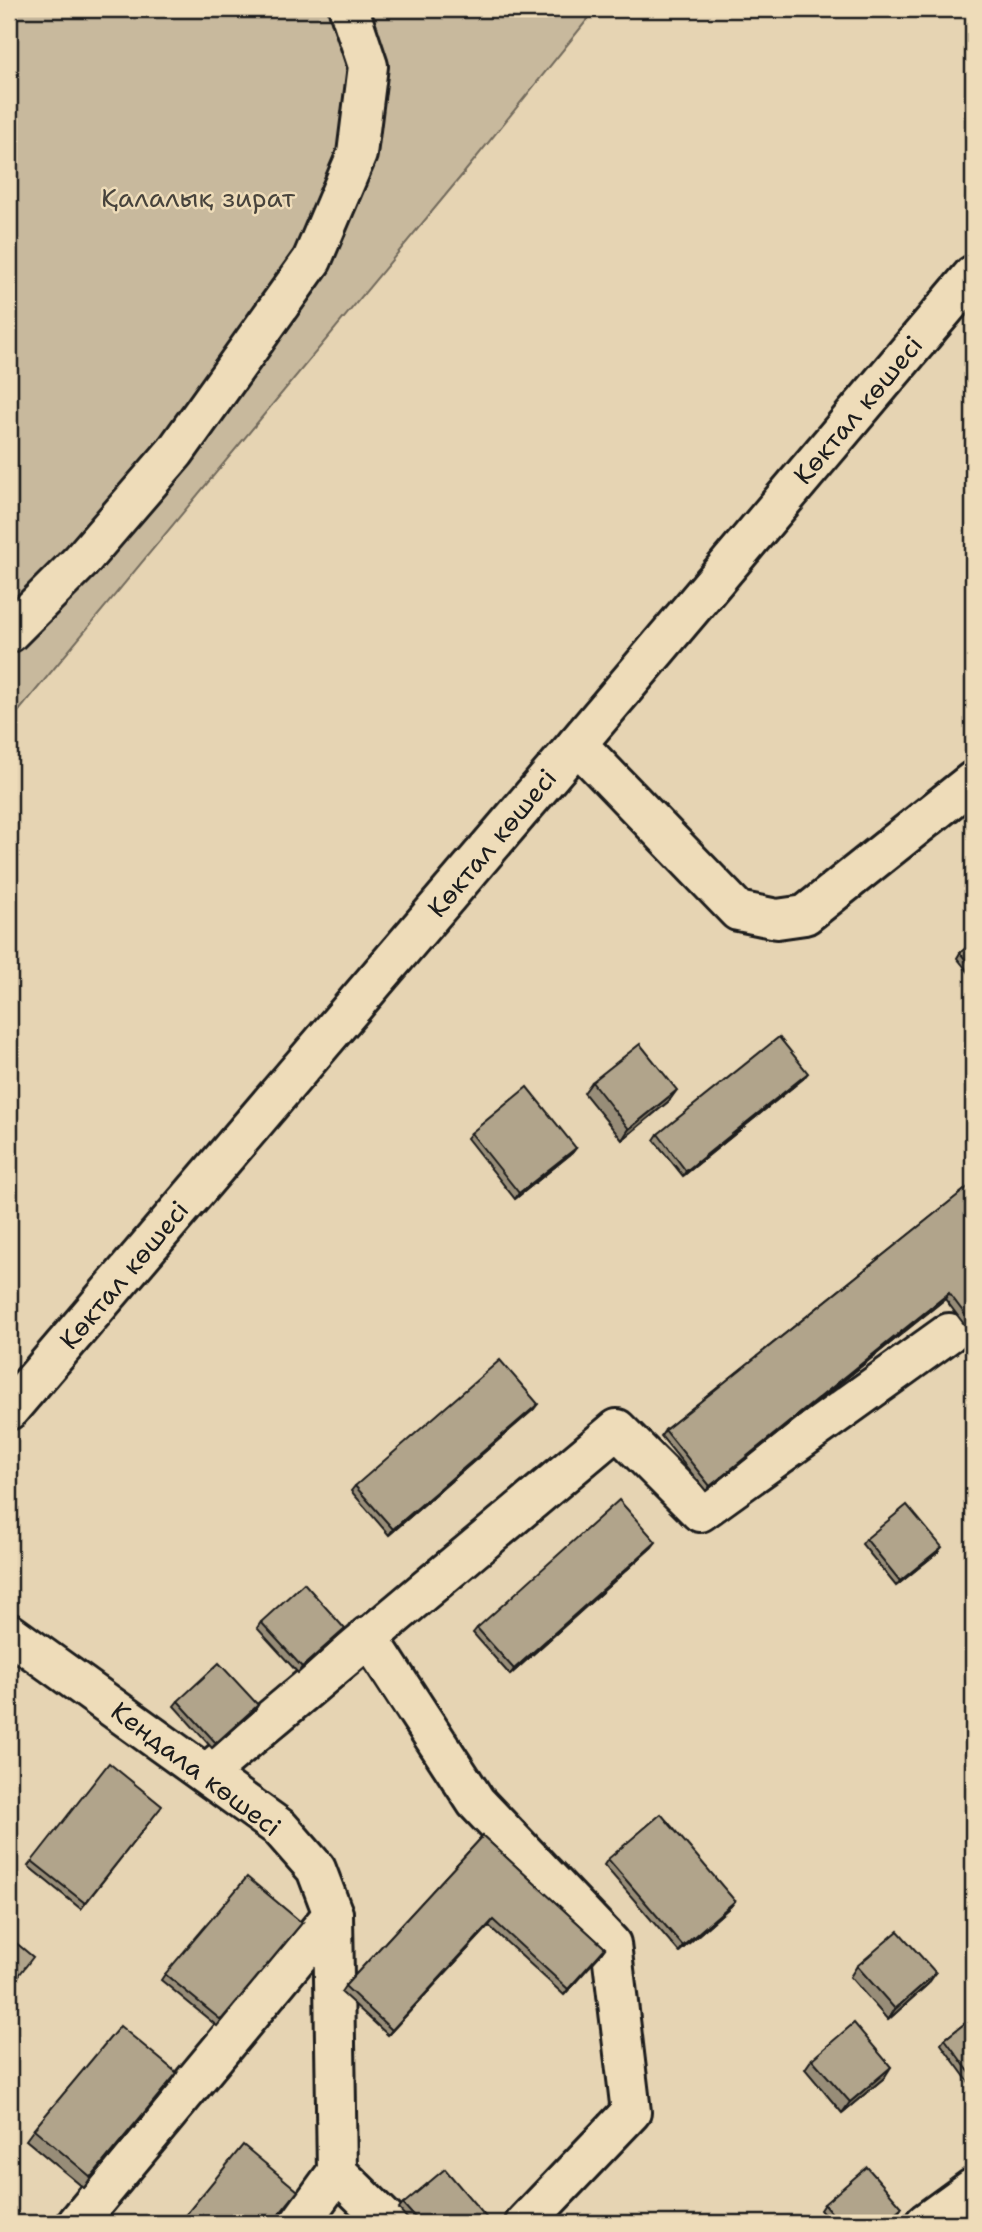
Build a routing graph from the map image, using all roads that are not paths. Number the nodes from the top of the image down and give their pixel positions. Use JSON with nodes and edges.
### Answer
{"nodes":[{"id":1,"x":349,"y":9,"type":"edge"},
{"id":2,"x":973,"y":275,"type":"edge"},
{"id":3,"x":9,"y":633,"type":"edge"},
{"id":4,"x":577,"y":744,"type":"junction"},
{"id":5,"x":973,"y":781,"type":"edge"},
{"id":6,"x":949,"y":1333,"type":"dead end"},
{"id":7,"x":9,"y":1410,"type":"edge"},
{"id":8,"x":9,"y":1633,"type":"edge"},
{"id":9,"x":369,"y":1636,"type":"junction"},
{"id":10,"x":206,"y":1774,"type":"junction"},
{"id":11,"x":333,"y":1914,"type":"junction"},
{"id":12,"x":337,"y":2172,"type":"junction"},
{"id":13,"x":973,"y":2188,"type":"edge"},
{"id":14,"x":77,"y":2223,"type":"edge"},
{"id":15,"x":300,"y":2223,"type":"edge"},
{"id":16,"x":389,"y":2223,"type":"edge"},
{"id":17,"x":525,"y":2223,"type":"edge"},
{"id":18,"x":925,"y":2223,"type":"edge"}],
"edges":[{"from":1,"to":3,"type":"street"},
{"from":2,"to":4,"type":"street","name":"Көктал көшесі"},
{"from":4,"to":5,"type":"street"},
{"from":4,"to":7,"type":"street","name":"Көктал көшесі"},
{"from":6,"to":9,"type":"street"},
{"from":8,"to":10,"type":"street","name":"Кендала көшесі"},
{"from":9,"to":10,"type":"street"},
{"from":9,"to":17,"type":"street"},
{"from":10,"to":11,"type":"street","name":"Кендала көшесі"},
{"from":11,"to":12,"type":"street","name":"Кендала көшесі"},
{"from":11,"to":14,"type":"street"},
{"from":12,"to":15,"type":"street"},
{"from":12,"to":16,"type":"street"},
{"from":13,"to":18,"type":"street"}]}
